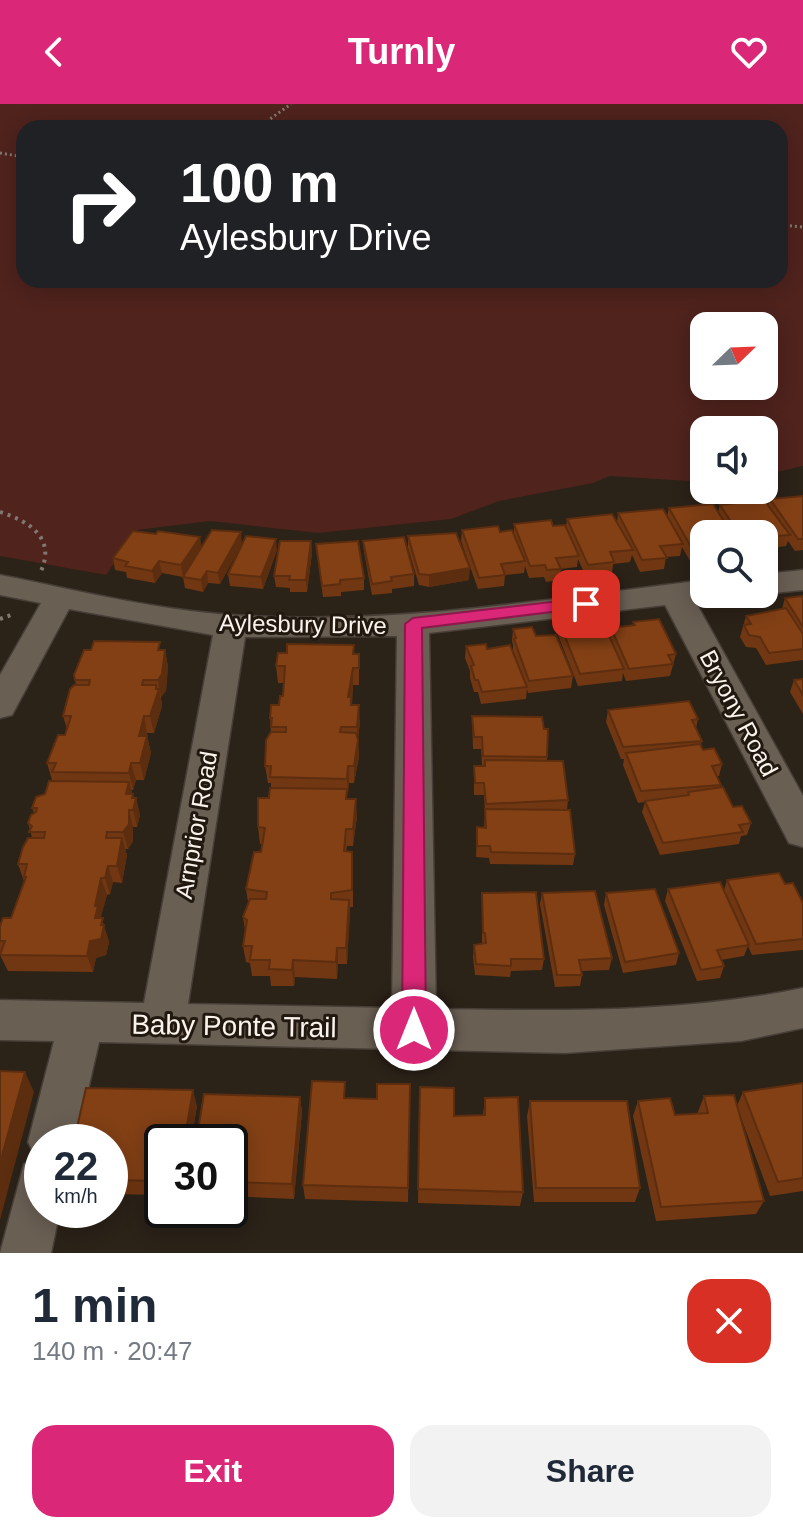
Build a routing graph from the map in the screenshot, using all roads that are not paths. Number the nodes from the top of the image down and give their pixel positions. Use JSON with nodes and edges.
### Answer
{"nodes":[{"id":1,"x":803,"y":580,"type":"edge"},
{"id":2,"x":778,"y":583,"type":"edge"},
{"id":3,"x":0,"y":585,"type":"edge"},
{"id":4,"x":49,"y":586,"type":"junction"},
{"id":5,"x":690,"y":592,"type":"edge"},
{"id":6,"x":698,"y":608,"type":"edge"},
{"id":7,"x":413,"y":624,"type":"junction"},
{"id":8,"x":231,"y":626,"type":"junction"},
{"id":9,"x":0,"y":706,"type":"edge"},
{"id":10,"x":803,"y":832,"type":"edge"},
{"id":11,"x":803,"y":1008,"type":"edge"},
{"id":12,"x":0,"y":1020,"type":"edge"},
{"id":13,"x":81,"y":1022,"type":"junction"},
{"id":14,"x":162,"y":1024,"type":"junction"},
{"id":15,"x":414,"y":1030,"type":"junction"},
{"id":16,"x":56,"y":1124,"type":"edge"},
{"id":17,"x":31,"y":1228,"type":"edge"},
{"id":18,"x":25,"y":1253,"type":"edge"}],
"edges":[{"from":1,"to":2,"type":"street"},
{"from":3,"to":4,"type":"street","name":"Aylesbury Drive"},
{"from":4,"to":8,"type":"street","name":"Aylesbury Drive"},
{"from":4,"to":9,"type":"street"},
{"from":5,"to":7,"type":"street","name":"Aylesbury Drive"},
{"from":6,"to":10,"type":"street","name":"Bryony Road"},
{"from":7,"to":8,"type":"street","name":"Aylesbury Drive"},
{"from":7,"to":15,"type":"street"},
{"from":8,"to":14,"type":"street","name":"Arnprior Road"},
{"from":11,"to":15,"type":"street","name":"Baby Ponte Trail"},
{"from":12,"to":13,"type":"street","name":"Baby Ponte Trail"},
{"from":13,"to":14,"type":"street","name":"Baby Ponte Trail"},
{"from":13,"to":16,"type":"street"},
{"from":14,"to":15,"type":"street","name":"Baby Ponte Trail"},
{"from":17,"to":18,"type":"street"}]}
